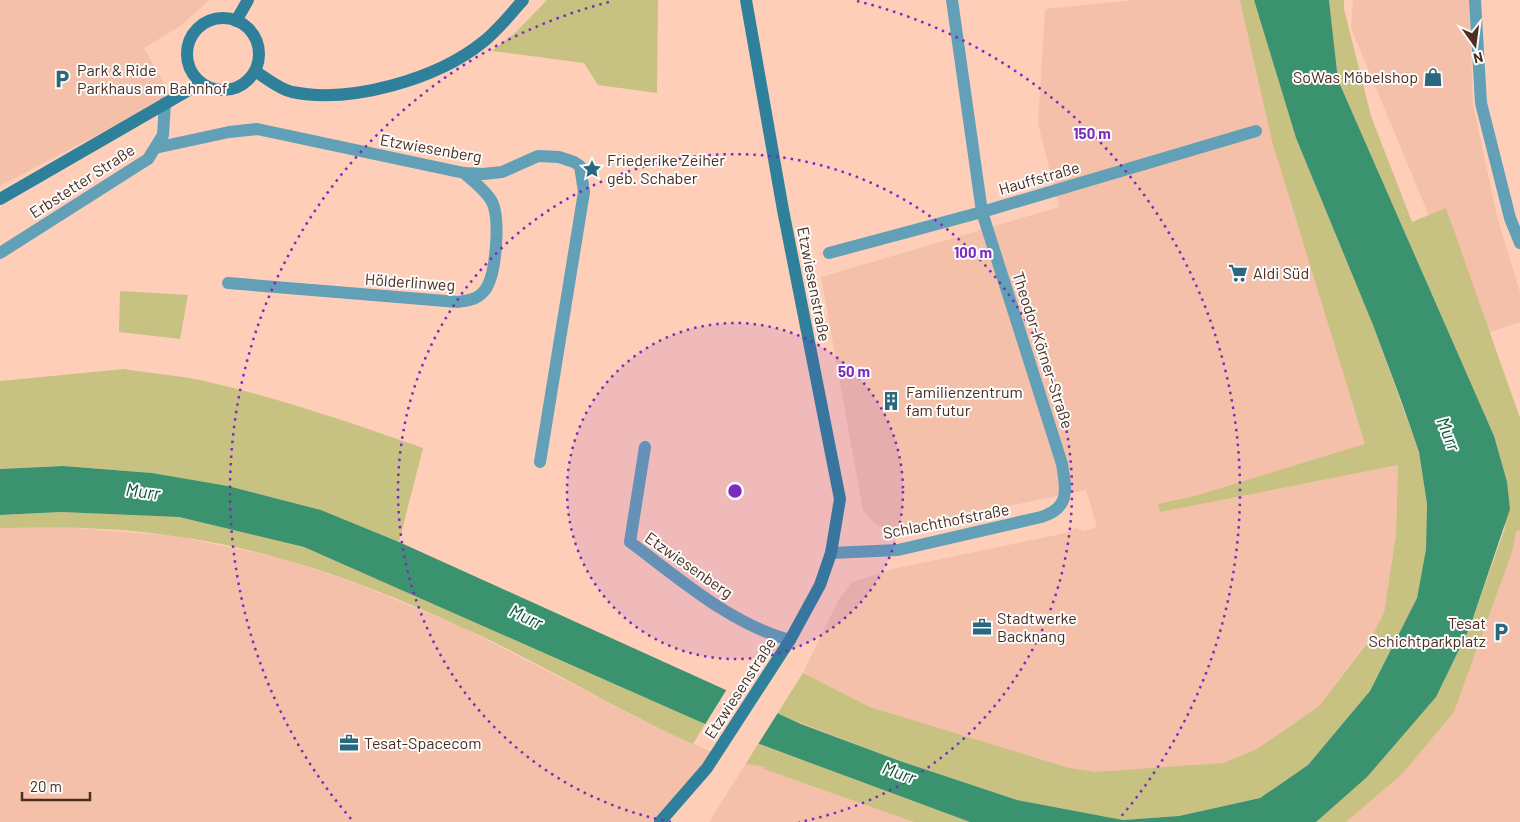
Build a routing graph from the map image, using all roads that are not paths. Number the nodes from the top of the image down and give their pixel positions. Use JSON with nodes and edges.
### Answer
{"nodes":[{"id":1,"x":248,"y":0,"type":"edge"},
{"id":2,"x":522,"y":0,"type":"edge"},
{"id":3,"x":746,"y":0,"type":"edge"},
{"id":4,"x":952,"y":0,"type":"edge"},
{"id":5,"x":1475,"y":0,"type":"edge"},
{"id":6,"x":236,"y":21,"type":"junction"},
{"id":7,"x":255,"y":71,"type":"junction"},
{"id":8,"x":201,"y":83,"type":"junction"},
{"id":9,"x":165,"y":103,"type":"junction"},
{"id":10,"x":1256,"y":131,"type":"dead end"},
{"id":11,"x":155,"y":148,"type":"junction"},
{"id":12,"x":464,"y":172,"type":"junction"},
{"id":13,"x":0,"y":199,"type":"edge"},
{"id":14,"x":982,"y":212,"type":"junction"},
{"id":15,"x":1515,"y":214,"type":"edge"},
{"id":16,"x":1520,"y":243,"type":"edge"},
{"id":17,"x":829,"y":252,"type":"dead end"},
{"id":18,"x":0,"y":253,"type":"edge"},
{"id":19,"x":228,"y":284,"type":"dead end"},
{"id":20,"x":645,"y":447,"type":"dead end"},
{"id":21,"x":540,"y":462,"type":"dead end"},
{"id":22,"x":1062,"y":503,"type":"joint"},
{"id":23,"x":831,"y":553,"type":"junction"},
{"id":24,"x":790,"y":640,"type":"junction"},
{"id":25,"x":660,"y":822,"type":"edge"}],
"edges":[{"from":1,"to":6,"type":"street"},
{"from":2,"to":7,"type":"street"},
{"from":3,"to":23,"type":"street","name":"Etzwiesenstraße"},
{"from":4,"to":14,"type":"street","name":"Theodor-Körner-Straße"},
{"from":5,"to":15,"type":"street"},
{"from":6,"to":7,"type":"street"},
{"from":6,"to":8,"type":"street"},
{"from":7,"to":8,"type":"street"},
{"from":8,"to":9,"type":"street"},
{"from":9,"to":11,"type":"street","name":"Erbstetter Straße"},
{"from":9,"to":13,"type":"street"},
{"from":10,"to":14,"type":"street","name":"Hauffstraße"},
{"from":11,"to":12,"type":"street","name":"Etzwiesenberg"},
{"from":11,"to":18,"type":"street","name":"Erbstetter Straße"},
{"from":12,"to":19,"type":"street","name":"Hölderlinweg"},
{"from":12,"to":21,"type":"street","name":"Etzwiesenberg"},
{"from":14,"to":17,"type":"street","name":"Hauffstraße"},
{"from":14,"to":22,"type":"street","name":"Theodor-Körner-Straße"},
{"from":15,"to":16,"type":"street"},
{"from":20,"to":24,"type":"street","name":"Etzwiesenberg"},
{"from":22,"to":23,"type":"street","name":"Schlachthofstraße"},
{"from":23,"to":24,"type":"street","name":"Etzwiesenstraße"},
{"from":24,"to":25,"type":"street","name":"Etzwiesenstraße"}]}
